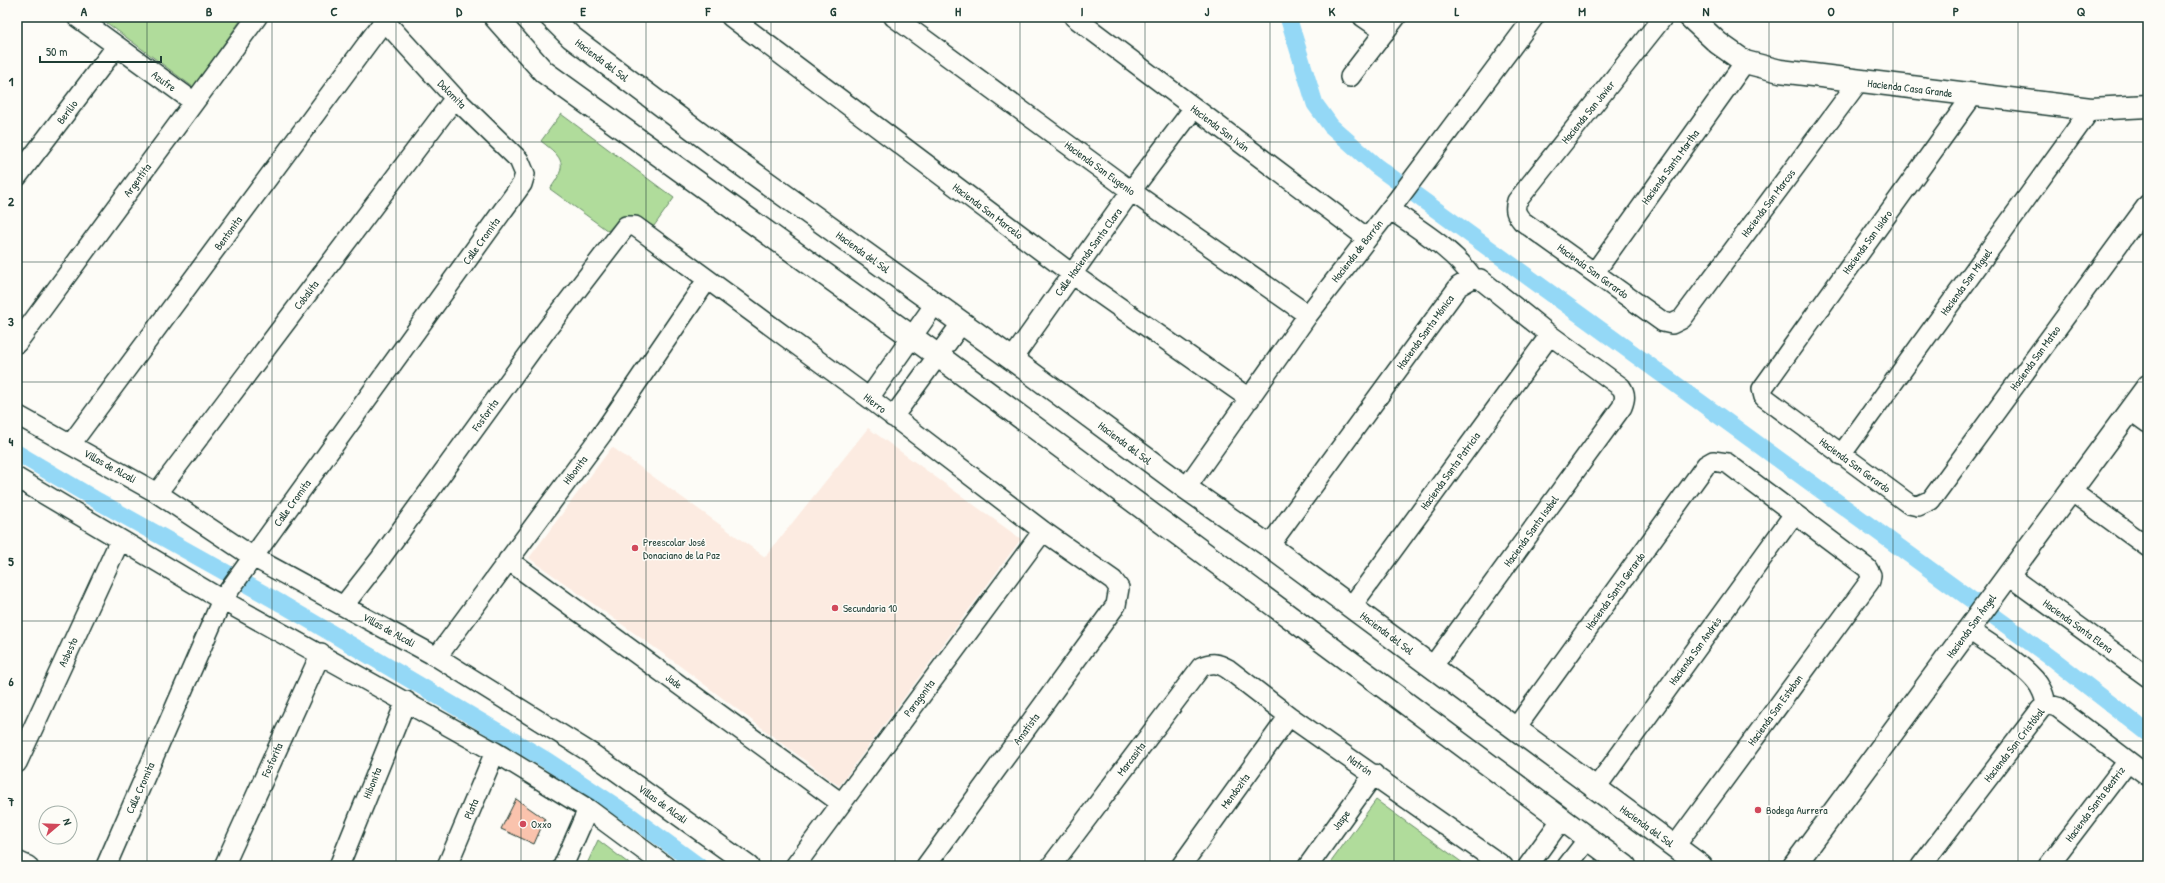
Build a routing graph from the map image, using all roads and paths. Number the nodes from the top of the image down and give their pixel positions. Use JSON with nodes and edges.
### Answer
{"nodes":[{"id":1,"x":77,"y":17,"type":"edge"},
{"id":2,"x":257,"y":17,"type":"edge"},
{"id":3,"x":496,"y":17,"type":"edge"},
{"id":4,"x":551,"y":17,"type":"edge"},
{"id":5,"x":731,"y":17,"type":"edge"},
{"id":6,"x":894,"y":17,"type":"edge"},
{"id":7,"x":1074,"y":17,"type":"edge"},
{"id":8,"x":1363,"y":17,"type":"edge"},
{"id":9,"x":1396,"y":17,"type":"edge"},
{"id":10,"x":1534,"y":17,"type":"edge"},
{"id":11,"x":1663,"y":17,"type":"edge"},
{"id":12,"x":1690,"y":17,"type":"edge"},
{"id":13,"x":383,"y":19,"type":"edge"},
{"id":14,"x":1385,"y":32,"type":"junction"},
{"id":15,"x":116,"y":47,"type":"junction"},
{"id":16,"x":1745,"y":62,"type":"junction"},
{"id":17,"x":1350,"y":77,"type":"dead end"},
{"id":18,"x":1859,"y":81,"type":"junction"},
{"id":19,"x":1973,"y":95,"type":"junction"},
{"id":20,"x":455,"y":98,"type":"junction"},
{"id":21,"x":194,"y":102,"type":"junction"},
{"id":22,"x":2148,"y":106,"type":"edge"},
{"id":23,"x":1194,"y":108,"type":"junction"},
{"id":24,"x":2092,"y":109,"type":"junction"},
{"id":25,"x":524,"y":169,"type":"joint"},
{"id":26,"x":17,"y":177,"type":"edge"},
{"id":27,"x":1131,"y":192,"type":"junction"},
{"id":28,"x":1394,"y":204,"type":"junction"},
{"id":29,"x":2148,"y":204,"type":"edge"},
{"id":30,"x":1515,"y":209,"type":"joint"},
{"id":31,"x":626,"y":226,"type":"joint"},
{"id":32,"x":1367,"y":238,"type":"junction"},
{"id":33,"x":1595,"y":272,"type":"junction"},
{"id":34,"x":1072,"y":274,"type":"junction"},
{"id":35,"x":1473,"y":278,"type":"junction"},
{"id":36,"x":707,"y":280,"type":"junction"},
{"id":37,"x":934,"y":304,"type":"junction"},
{"id":38,"x":1308,"y":314,"type":"junction"},
{"id":39,"x":1676,"y":323,"type":"joint"},
{"id":40,"x":961,"y":324,"type":"junction"},
{"id":41,"x":1550,"y":335,"type":"junction"},
{"id":42,"x":911,"y":337,"type":"junction"},
{"id":43,"x":17,"y":344,"type":"edge"},
{"id":44,"x":937,"y":355,"type":"junction"},
{"id":45,"x":1012,"y":359,"type":"junction"},
{"id":46,"x":2148,"y":386,"type":"edge"},
{"id":47,"x":1762,"y":389,"type":"joint"},
{"id":48,"x":869,"y":398,"type":"junction"},
{"id":49,"x":1250,"y":399,"type":"junction"},
{"id":50,"x":2130,"y":410,"type":"junction"},
{"id":51,"x":17,"y":415,"type":"edge"},
{"id":52,"x":893,"y":417,"type":"junction"},
{"id":53,"x":2148,"y":423,"type":"edge"},
{"id":54,"x":71,"y":444,"type":"junction"},
{"id":55,"x":1841,"y":455,"type":"junction"},
{"id":56,"x":17,"y":478,"type":"edge"},
{"id":57,"x":1186,"y":488,"type":"junction"},
{"id":58,"x":2071,"y":491,"type":"junction"},
{"id":59,"x":157,"y":493,"type":"junction"},
{"id":60,"x":1918,"y":506,"type":"joint"},
{"id":61,"x":1794,"y":514,"type":"junction"},
{"id":62,"x":1043,"y":531,"type":"junction"},
{"id":63,"x":120,"y":540,"type":"junction"},
{"id":64,"x":1269,"y":546,"type":"junction"},
{"id":65,"x":2148,"y":547,"type":"edge"},
{"id":66,"x":250,"y":560,"type":"junction"},
{"id":67,"x":508,"y":560,"type":"junction"},
{"id":68,"x":2006,"y":579,"type":"junction"},
{"id":69,"x":1119,"y":588,"type":"joint"},
{"id":70,"x":225,"y":596,"type":"junction"},
{"id":71,"x":344,"y":604,"type":"junction"},
{"id":72,"x":1351,"y":606,"type":"junction"},
{"id":73,"x":1972,"y":625,"type":"junction"},
{"id":74,"x":320,"y":653,"type":"junction"},
{"id":75,"x":437,"y":657,"type":"junction"},
{"id":76,"x":1218,"y":663,"type":"joint"},
{"id":77,"x":1432,"y":666,"type":"junction"},
{"id":78,"x":2148,"y":677,"type":"edge"},
{"id":79,"x":406,"y":701,"type":"junction"},
{"id":80,"x":2046,"y":704,"type":"junction"},
{"id":81,"x":1290,"y":716,"type":"junction"},
{"id":82,"x":1515,"y":729,"type":"junction"},
{"id":83,"x":495,"y":752,"type":"junction"},
{"id":84,"x":2128,"y":761,"type":"junction"},
{"id":85,"x":17,"y":763,"type":"edge"},
{"id":86,"x":1374,"y":774,"type":"junction"},
{"id":87,"x":2148,"y":776,"type":"edge"},
{"id":88,"x":1595,"y":788,"type":"junction"},
{"id":89,"x":841,"y":802,"type":"junction"},
{"id":90,"x":588,"y":810,"type":"junction"},
{"id":91,"x":1562,"y":819,"type":"junction"},
{"id":92,"x":1588,"y":838,"type":"junction"},
{"id":93,"x":1675,"y":846,"type":"junction"},
{"id":94,"x":17,"y":861,"type":"edge"},
{"id":95,"x":28,"y":866,"type":"edge"},
{"id":96,"x":106,"y":866,"type":"edge"},
{"id":97,"x":224,"y":866,"type":"edge"},
{"id":98,"x":339,"y":866,"type":"edge"},
{"id":99,"x":447,"y":866,"type":"edge"},
{"id":100,"x":563,"y":866,"type":"edge"},
{"id":101,"x":665,"y":866,"type":"edge"},
{"id":102,"x":749,"y":866,"type":"edge"},
{"id":103,"x":795,"y":866,"type":"edge"},
{"id":104,"x":926,"y":866,"type":"edge"},
{"id":105,"x":1051,"y":866,"type":"edge"},
{"id":106,"x":1181,"y":866,"type":"edge"},
{"id":107,"x":1308,"y":866,"type":"edge"},
{"id":108,"x":1503,"y":866,"type":"edge"},
{"id":109,"x":1528,"y":866,"type":"edge"},
{"id":110,"x":1567,"y":866,"type":"edge"},
{"id":111,"x":1625,"y":866,"type":"edge"},
{"id":112,"x":1701,"y":866,"type":"edge"},
{"id":113,"x":1794,"y":866,"type":"edge"},
{"id":114,"x":1921,"y":866,"type":"edge"},
{"id":115,"x":2048,"y":866,"type":"edge"}],
"edges":[{"from":1,"to":15,"type":"street","name":"Azufre"},
{"from":2,"to":21,"type":"street","name":"Argentita"},
{"from":3,"to":42,"type":"street"},
{"from":4,"to":37,"type":"street","name":"Hacienda del Sol"},
{"from":5,"to":34,"type":"street","name":"Hacienda San Marcelo"},
{"from":6,"to":27,"type":"street","name":"Hacienda San Eugenio"},
{"from":7,"to":23,"type":"street","name":"Hacienda San Iván"},
{"from":8,"to":14,"type":"street"},
{"from":9,"to":14,"type":"street"},
{"from":10,"to":28,"type":"street","name":"Hacienda de Barrón"},
{"from":11,"to":30,"type":"street","name":"Hacienda San Javier"},
{"from":12,"to":16,"type":"street","name":"Hacienda Casa Grande"},
{"from":13,"to":20,"type":"street","name":"Dolomita"},
{"from":13,"to":54,"type":"street","name":"Bentonita"},
{"from":14,"to":17,"type":"street"},
{"from":15,"to":21,"type":"street","name":"Azufre"},
{"from":15,"to":26,"type":"street","name":"Berilio"},
{"from":16,"to":18,"type":"street","name":"Hacienda Casa Grande"},
{"from":16,"to":33,"type":"street","name":"Hacienda Santa Martha"},
{"from":18,"to":19,"type":"street","name":"Hacienda Casa Grande"},
{"from":18,"to":39,"type":"street","name":"Hacienda San Marcos"},
{"from":19,"to":24,"type":"street","name":"Hacienda Casa Grande"},
{"from":19,"to":47,"type":"street","name":"Hacienda San Isidro"},
{"from":20,"to":25,"type":"street","name":"Dolomita"},
{"from":20,"to":59,"type":"street","name":"Cobalita"},
{"from":21,"to":43,"type":"street","name":"Argentita"},
{"from":22,"to":24,"type":"street","name":"Hacienda Casa Grande"},
{"from":23,"to":27,"type":"street","name":"Calle Hacienda Santa Clara"},
{"from":23,"to":32,"type":"street","name":"Hacienda San Iván"},
{"from":24,"to":55,"type":"street","name":"Hacienda San Miguel"},
{"from":25,"to":66,"type":"street","name":"Calle Cromita"},
{"from":27,"to":34,"type":"street","name":"Calle Hacienda Santa Clara"},
{"from":27,"to":38,"type":"street","name":"Hacienda San Eugenio"},
{"from":28,"to":32,"type":"street","name":"Hacienda de Barrón"},
{"from":28,"to":35,"type":"street"},
{"from":29,"to":60,"type":"street","name":"Hacienda San Mateo"},
{"from":30,"to":33,"type":"street","name":"Hacienda San Gerardo"},
{"from":31,"to":36,"type":"street","name":"Hierro"},
{"from":31,"to":71,"type":"street","name":"Fosforita"},
{"from":32,"to":38,"type":"street","name":"Hacienda de Barrón"},
{"from":33,"to":39,"type":"street","name":"Hacienda San Gerardo"},
{"from":34,"to":45,"type":"street","name":"Calle Hacienda Santa Clara"},
{"from":34,"to":49,"type":"street","name":"Hacienda San Marcelo"},
{"from":35,"to":41,"type":"street"},
{"from":35,"to":64,"type":"street","name":"Hacienda Santa Mónica"},
{"from":36,"to":48,"type":"street","name":"Hierro"},
{"from":36,"to":67,"type":"street","name":"Hibonita"},
{"from":37,"to":40,"type":"street","name":"Hacienda del Sol"},
{"from":37,"to":42,"type":"street"},
{"from":38,"to":49,"type":"street","name":"Hacienda de Barrón"},
{"from":40,"to":44,"type":"street"},
{"from":40,"to":45,"type":"street","name":"Hacienda del Sol"},
{"from":41,"to":72,"type":"street","name":"Hacienda Santa Patricia"},
{"from":41,"to":77,"type":"street","name":"Hacienda Santa Isabel"},
{"from":42,"to":44,"type":"street"},
{"from":42,"to":48,"type":"street"},
{"from":44,"to":52,"type":"street"},
{"from":44,"to":91,"type":"street"},
{"from":45,"to":57,"type":"street","name":"Hacienda del Sol"},
{"from":46,"to":50,"type":"street","name":"Hacienda San Ángel"},
{"from":47,"to":55,"type":"street","name":"Hacienda San Gerardo"},
{"from":48,"to":52,"type":"street","name":"Hierro"},
{"from":49,"to":57,"type":"street","name":"Hacienda de Barrón"},
{"from":50,"to":53,"type":"street"},
{"from":50,"to":58,"type":"street","name":"Hacienda San Ángel"},
{"from":51,"to":54,"type":"street","name":"Villas de Alcali"},
{"from":52,"to":62,"type":"street","name":"Hierro"},
{"from":54,"to":59,"type":"street","name":"Villas de Alcali"},
{"from":55,"to":60,"type":"street","name":"Hacienda San Gerardo"},
{"from":56,"to":63,"type":"street"},
{"from":57,"to":64,"type":"street","name":"Hacienda del Sol"},
{"from":58,"to":65,"type":"street"},
{"from":58,"to":68,"type":"street","name":"Hacienda San Ángel"},
{"from":59,"to":66,"type":"street","name":"Villas de Alcali"},
{"from":61,"to":82,"type":"street","name":"Hacienda Santa Gerardo"},
{"from":61,"to":88,"type":"street","name":"Hacienda San Andrés"},
{"from":61,"to":93,"type":"street","name":"Hacienda San Esteban"},
{"from":62,"to":69,"type":"street","name":"Hierro"},
{"from":62,"to":89,"type":"street","name":"Paragonita"},
{"from":63,"to":70,"type":"street"},
{"from":63,"to":85,"type":"street","name":"Asbesto"},
{"from":64,"to":72,"type":"street","name":"Hacienda del Sol"},
{"from":66,"to":70,"type":"street","name":"Calle Cromita"},
{"from":66,"to":71,"type":"street","name":"Villas de Alcali"},
{"from":67,"to":75,"type":"street","name":"Hibonita"},
{"from":67,"to":89,"type":"street","name":"Jade"},
{"from":68,"to":73,"type":"street","name":"Hacienda San Ángel"},
{"from":68,"to":78,"type":"street","name":"Hacienda Santa Elena"},
{"from":69,"to":104,"type":"street","name":"Amatista"},
{"from":70,"to":74,"type":"street"},
{"from":70,"to":96,"type":"street","name":"Calle Cromita"},
{"from":71,"to":75,"type":"street","name":"Villas de Alcali"},
{"from":72,"to":77,"type":"street","name":"Hacienda del Sol"},
{"from":73,"to":80,"type":"street"},
{"from":73,"to":113,"type":"street","name":"Hacienda San Ángel"},
{"from":74,"to":79,"type":"street"},
{"from":74,"to":97,"type":"street","name":"Fosforita"},
{"from":75,"to":102,"type":"street","name":"Villas de Alcali"},
{"from":76,"to":81,"type":"street","name":"Natrón"},
{"from":76,"to":105,"type":"street","name":"Marcasita"},
{"from":77,"to":82,"type":"street","name":"Hacienda del Sol"},
{"from":79,"to":83,"type":"street"},
{"from":79,"to":98,"type":"street","name":"Hibonita"},
{"from":80,"to":84,"type":"street","name":"Hacienda San Cristóbal"},
{"from":80,"to":114,"type":"street","name":"Hacienda San Cristóbal"},
{"from":81,"to":86,"type":"street","name":"Natrón"},
{"from":81,"to":106,"type":"street","name":"Mendozita"},
{"from":82,"to":88,"type":"street","name":"Hacienda del Sol"},
{"from":83,"to":90,"type":"street"},
{"from":83,"to":99,"type":"street","name":"Plata"},
{"from":84,"to":87,"type":"street","name":"Hacienda San Cristóbal"},
{"from":84,"to":115,"type":"street","name":"Hacienda Santa Beatriz"},
{"from":86,"to":107,"type":"street","name":"Jaspe"},
{"from":86,"to":108,"type":"street","name":"Natrón"},
{"from":88,"to":93,"type":"street","name":"Hacienda del Sol"},
{"from":89,"to":103,"type":"street","name":"Paragonita"},
{"from":90,"to":100,"type":"street"},
{"from":90,"to":101,"type":"street"},
{"from":91,"to":92,"type":"street"},
{"from":91,"to":109,"type":"street"},
{"from":92,"to":110,"type":"street"},
{"from":92,"to":111,"type":"street"},
{"from":93,"to":112,"type":"street","name":"Hacienda del Sol"},
{"from":94,"to":95,"type":"street"}]}
